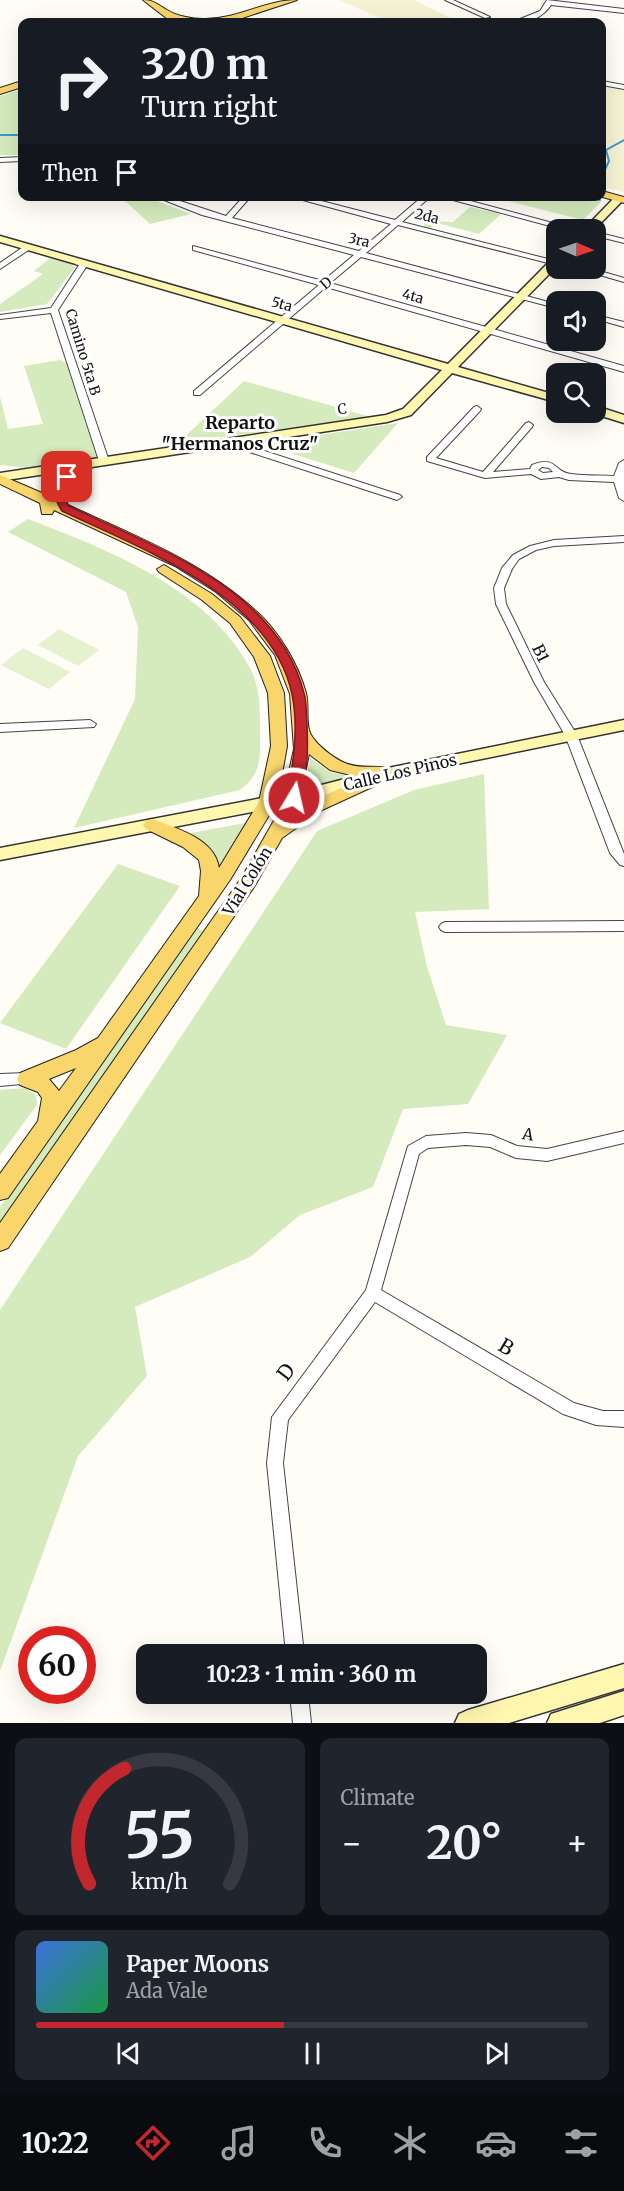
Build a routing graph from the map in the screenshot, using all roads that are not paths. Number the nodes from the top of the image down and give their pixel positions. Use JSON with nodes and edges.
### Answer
{"nodes":[{"id":1,"x":147,"y":0,"type":"edge"},
{"id":2,"x":293,"y":0,"type":"edge"},
{"id":3,"x":448,"y":0,"type":"edge"},
{"id":4,"x":550,"y":2,"type":"edge"},
{"id":5,"x":624,"y":10,"type":"edge"},
{"id":6,"x":163,"y":13,"type":"junction"},
{"id":7,"x":487,"y":17,"type":"dead end"},
{"id":8,"x":171,"y":18,"type":"edge"},
{"id":9,"x":184,"y":18,"type":"edge"},
{"id":10,"x":237,"y":18,"type":"edge"},
{"id":11,"x":535,"y":18,"type":"edge"},
{"id":12,"x":6,"y":77,"type":"dead end"},
{"id":13,"x":18,"y":81,"type":"edge"},
{"id":14,"x":18,"y":84,"type":"edge"},
{"id":15,"x":606,"y":84,"type":"edge"},
{"id":16,"x":624,"y":87,"type":"edge"},
{"id":17,"x":0,"y":91,"type":"edge"},
{"id":18,"x":18,"y":159,"type":"edge"},
{"id":19,"x":0,"y":160,"type":"edge"},
{"id":20,"x":606,"y":195,"type":"edge"},
{"id":21,"x":622,"y":199,"type":"edge"},
{"id":22,"x":172,"y":201,"type":"edge"},
{"id":23,"x":243,"y":201,"type":"edge"},
{"id":24,"x":312,"y":201,"type":"edge"},
{"id":25,"x":422,"y":201,"type":"edge"},
{"id":26,"x":461,"y":201,"type":"edge"},
{"id":27,"x":227,"y":219,"type":"junction"},
{"id":28,"x":600,"y":219,"type":"edge"},
{"id":29,"x":398,"y":222,"type":"junction"},
{"id":30,"x":546,"y":222,"type":"edge"},
{"id":31,"x":606,"y":236,"type":"edge"},
{"id":32,"x":0,"y":239,"type":"edge"},
{"id":33,"x":624,"y":241,"type":"edge"},
{"id":34,"x":29,"y":248,"type":"junction"},
{"id":35,"x":196,"y":248,"type":"dead end"},
{"id":36,"x":360,"y":254,"type":"junction"},
{"id":37,"x":546,"y":259,"type":"edge"},
{"id":38,"x":78,"y":261,"type":"junction"},
{"id":39,"x":0,"y":267,"type":"edge"},
{"id":40,"x":546,"y":272,"type":"edge"},
{"id":41,"x":606,"y":275,"type":"edge"},
{"id":42,"x":624,"y":280,"type":"edge"},
{"id":43,"x":324,"y":285,"type":"junction"},
{"id":44,"x":522,"y":296,"type":"junction"},
{"id":45,"x":546,"y":303,"type":"edge"},
{"id":46,"x":54,"y":310,"type":"junction"},
{"id":47,"x":0,"y":316,"type":"edge"},
{"id":48,"x":284,"y":320,"type":"junction"},
{"id":49,"x":606,"y":320,"type":"edge"},
{"id":50,"x":624,"y":325,"type":"edge"},
{"id":51,"x":488,"y":330,"type":"junction"},
{"id":52,"x":450,"y":369,"type":"junction"},
{"id":53,"x":624,"y":369,"type":"edge"},
{"id":54,"x":197,"y":393,"type":"dead end"},
{"id":55,"x":546,"y":396,"type":"edge"},
{"id":56,"x":477,"y":409,"type":"dead end"},
{"id":57,"x":606,"y":413,"type":"edge"},
{"id":58,"x":624,"y":419,"type":"edge"},
{"id":59,"x":529,"y":425,"type":"dead end"},
{"id":60,"x":228,"y":442,"type":"junction"},
{"id":61,"x":104,"y":461,"type":"junction"},
{"id":62,"x":624,"y":463,"type":"edge"},
{"id":63,"x":85,"y":464,"type":"junction"},
{"id":64,"x":0,"y":471,"type":"edge"},
{"id":65,"x":17,"y":473,"type":"junction"},
{"id":66,"x":485,"y":475,"type":"junction"},
{"id":67,"x":0,"y":478,"type":"edge"},
{"id":68,"x":618,"y":479,"type":"junction"},
{"id":69,"x":0,"y":492,"type":"edge"},
{"id":70,"x":397,"y":497,"type":"dead end"},
{"id":71,"x":624,"y":498,"type":"edge"},
{"id":72,"x":47,"y":507,"type":"junction"},
{"id":73,"x":65,"y":509,"type":"junction"},
{"id":74,"x":624,"y":538,"type":"edge"},
{"id":75,"x":90,"y":724,"type":"dead end"},
{"id":76,"x":624,"y":725,"type":"edge"},
{"id":77,"x":0,"y":728,"type":"edge"},
{"id":78,"x":301,"y":733,"type":"junction"},
{"id":79,"x":571,"y":735,"type":"junction"},
{"id":80,"x":388,"y":773,"type":"junction"},
{"id":81,"x":294,"y":798,"type":"junction"},
{"id":82,"x":268,"y":802,"type":"junction"},
{"id":83,"x":152,"y":825,"type":"junction"},
{"id":84,"x":275,"y":837,"type":"junction"},
{"id":85,"x":0,"y":854,"type":"edge"},
{"id":86,"x":624,"y":862,"type":"edge"},
{"id":87,"x":208,"y":897,"type":"junction"},
{"id":88,"x":624,"y":926,"type":"edge"},
{"id":89,"x":445,"y":927,"type":"dead end"},
{"id":90,"x":109,"y":1038,"type":"junction"},
{"id":91,"x":27,"y":1079,"type":"junction"},
{"id":92,"x":0,"y":1080,"type":"edge"},
{"id":93,"x":39,"y":1136,"type":"junction"},
{"id":94,"x":624,"y":1137,"type":"edge"},
{"id":95,"x":426,"y":1142,"type":"joint"},
{"id":96,"x":0,"y":1191,"type":"edge"},
{"id":97,"x":0,"y":1241,"type":"edge"},
{"id":98,"x":372,"y":1293,"type":"junction"},
{"id":99,"x":624,"y":1419,"type":"edge"},
{"id":100,"x":294,"y":1644,"type":"edge"},
{"id":101,"x":624,"y":1676,"type":"edge"},
{"id":102,"x":624,"y":1703,"type":"edge"},
{"id":103,"x":300,"y":1704,"type":"edge"},
{"id":104,"x":302,"y":1723,"type":"edge"},
{"id":105,"x":468,"y":1723,"type":"edge"},
{"id":106,"x":560,"y":1723,"type":"edge"}],
"edges":[{"from":1,"to":6,"type":"main road"},
{"from":2,"to":10,"type":"main road"},
{"from":3,"to":7,"type":"street"},
{"from":4,"to":5,"type":"street"},
{"from":4,"to":11,"type":"street"},
{"from":6,"to":8,"type":"main road"},
{"from":6,"to":9,"type":"main road"},
{"from":12,"to":13,"type":"main road"},
{"from":14,"to":17,"type":"main road"},
{"from":15,"to":16,"type":"street"},
{"from":18,"to":19,"type":"street"},
{"from":20,"to":21,"type":"main road"},
{"from":21,"to":28,"type":"street"},
{"from":22,"to":27,"type":"street","name":"3ra"},
{"from":23,"to":27,"type":"street"},
{"from":24,"to":29,"type":"street","name":"2da"},
{"from":25,"to":29,"type":"street","name":"D"},
{"from":26,"to":30,"type":"street"},
{"from":27,"to":36,"type":"street","name":"3ra"},
{"from":29,"to":36,"type":"street","name":"D"},
{"from":29,"to":37,"type":"street","name":"2da"},
{"from":31,"to":33,"type":"street"},
{"from":32,"to":34,"type":"street","name":"5ta"},
{"from":34,"to":38,"type":"street","name":"5ta"},
{"from":34,"to":39,"type":"street"},
{"from":35,"to":43,"type":"street","name":"4ta"},
{"from":36,"to":43,"type":"street","name":"D"},
{"from":36,"to":44,"type":"street","name":"3ra"},
{"from":38,"to":46,"type":"street","name":"Camino 5ta B"},
{"from":38,"to":48,"type":"street","name":"5ta"},
{"from":40,"to":44,"type":"street","name":"C"},
{"from":41,"to":42,"type":"street"},
{"from":43,"to":48,"type":"street","name":"D"},
{"from":43,"to":51,"type":"street","name":"4ta"},
{"from":44,"to":45,"type":"street","name":"3ra"},
{"from":44,"to":51,"type":"street","name":"C"},
{"from":46,"to":47,"type":"street"},
{"from":46,"to":61,"type":"street","name":"Camino 5ta B"},
{"from":48,"to":52,"type":"street","name":"5ta"},
{"from":48,"to":54,"type":"street","name":"D"},
{"from":49,"to":50,"type":"street"},
{"from":51,"to":52,"type":"street","name":"C"},
{"from":51,"to":53,"type":"street","name":"4ta"},
{"from":52,"to":55,"type":"street","name":"5ta"},
{"from":52,"to":60,"type":"street","name":"C"},
{"from":56,"to":66,"type":"street"},
{"from":57,"to":58,"type":"street"},
{"from":59,"to":66,"type":"street"},
{"from":60,"to":61,"type":"street","name":"C"},
{"from":60,"to":70,"type":"street"},
{"from":61,"to":63,"type":"street","name":"C"},
{"from":62,"to":68,"type":"street"},
{"from":63,"to":65,"type":"street","name":"C"},
{"from":63,"to":72,"type":"main road"},
{"from":63,"to":73,"type":"main road"},
{"from":64,"to":65,"type":"main road"},
{"from":65,"to":67,"type":"street","name":"C"},
{"from":66,"to":68,"type":"street"},
{"from":67,"to":72,"type":"main road","name":"Vial Colón"},
{"from":68,"to":71,"type":"street"},
{"from":69,"to":72,"type":"main road","name":"Vial Colón"},
{"from":72,"to":73,"type":"main road","name":"Vial Colón"},
{"from":72,"to":82,"type":"main road","name":"Vial Colón"},
{"from":73,"to":78,"type":"main road","name":"Vial Colón"},
{"from":74,"to":79,"type":"street","name":"B1"},
{"from":75,"to":77,"type":"street"},
{"from":76,"to":79,"type":"street","name":"Calle Los Pinos"},
{"from":78,"to":80,"type":"main road"},
{"from":78,"to":81,"type":"main road","name":"Vial Colón"},
{"from":79,"to":80,"type":"street","name":"Calle Los Pinos"},
{"from":79,"to":86,"type":"street","name":"B1"},
{"from":80,"to":81,"type":"street","name":"Calle Los Pinos"},
{"from":80,"to":84,"type":"main road"},
{"from":81,"to":82,"type":"street","name":"Calle Los Pinos"},
{"from":81,"to":84,"type":"main road","name":"Vial Colón"},
{"from":82,"to":83,"type":"street","name":"Calle Los Pinos"},
{"from":82,"to":87,"type":"main road","name":"Vial Colón"},
{"from":83,"to":85,"type":"street","name":"Calle Los Pinos"},
{"from":83,"to":87,"type":"main road"},
{"from":84,"to":97,"type":"main road","name":"Vial Colón"},
{"from":87,"to":90,"type":"main road","name":"Vial Colón"},
{"from":88,"to":89,"type":"street"},
{"from":90,"to":91,"type":"main road"},
{"from":90,"to":93,"type":"main road","name":"Vial Colón"},
{"from":91,"to":92,"type":"street"},
{"from":91,"to":93,"type":"main road"},
{"from":93,"to":96,"type":"main road","name":"Vial Colón"},
{"from":94,"to":95,"type":"street","name":"A"},
{"from":95,"to":98,"type":"street","name":"D"},
{"from":98,"to":99,"type":"street","name":"B"},
{"from":98,"to":100,"type":"street","name":"D"},
{"from":101,"to":105,"type":"street"},
{"from":102,"to":106,"type":"street"},
{"from":103,"to":104,"type":"street"}]}
